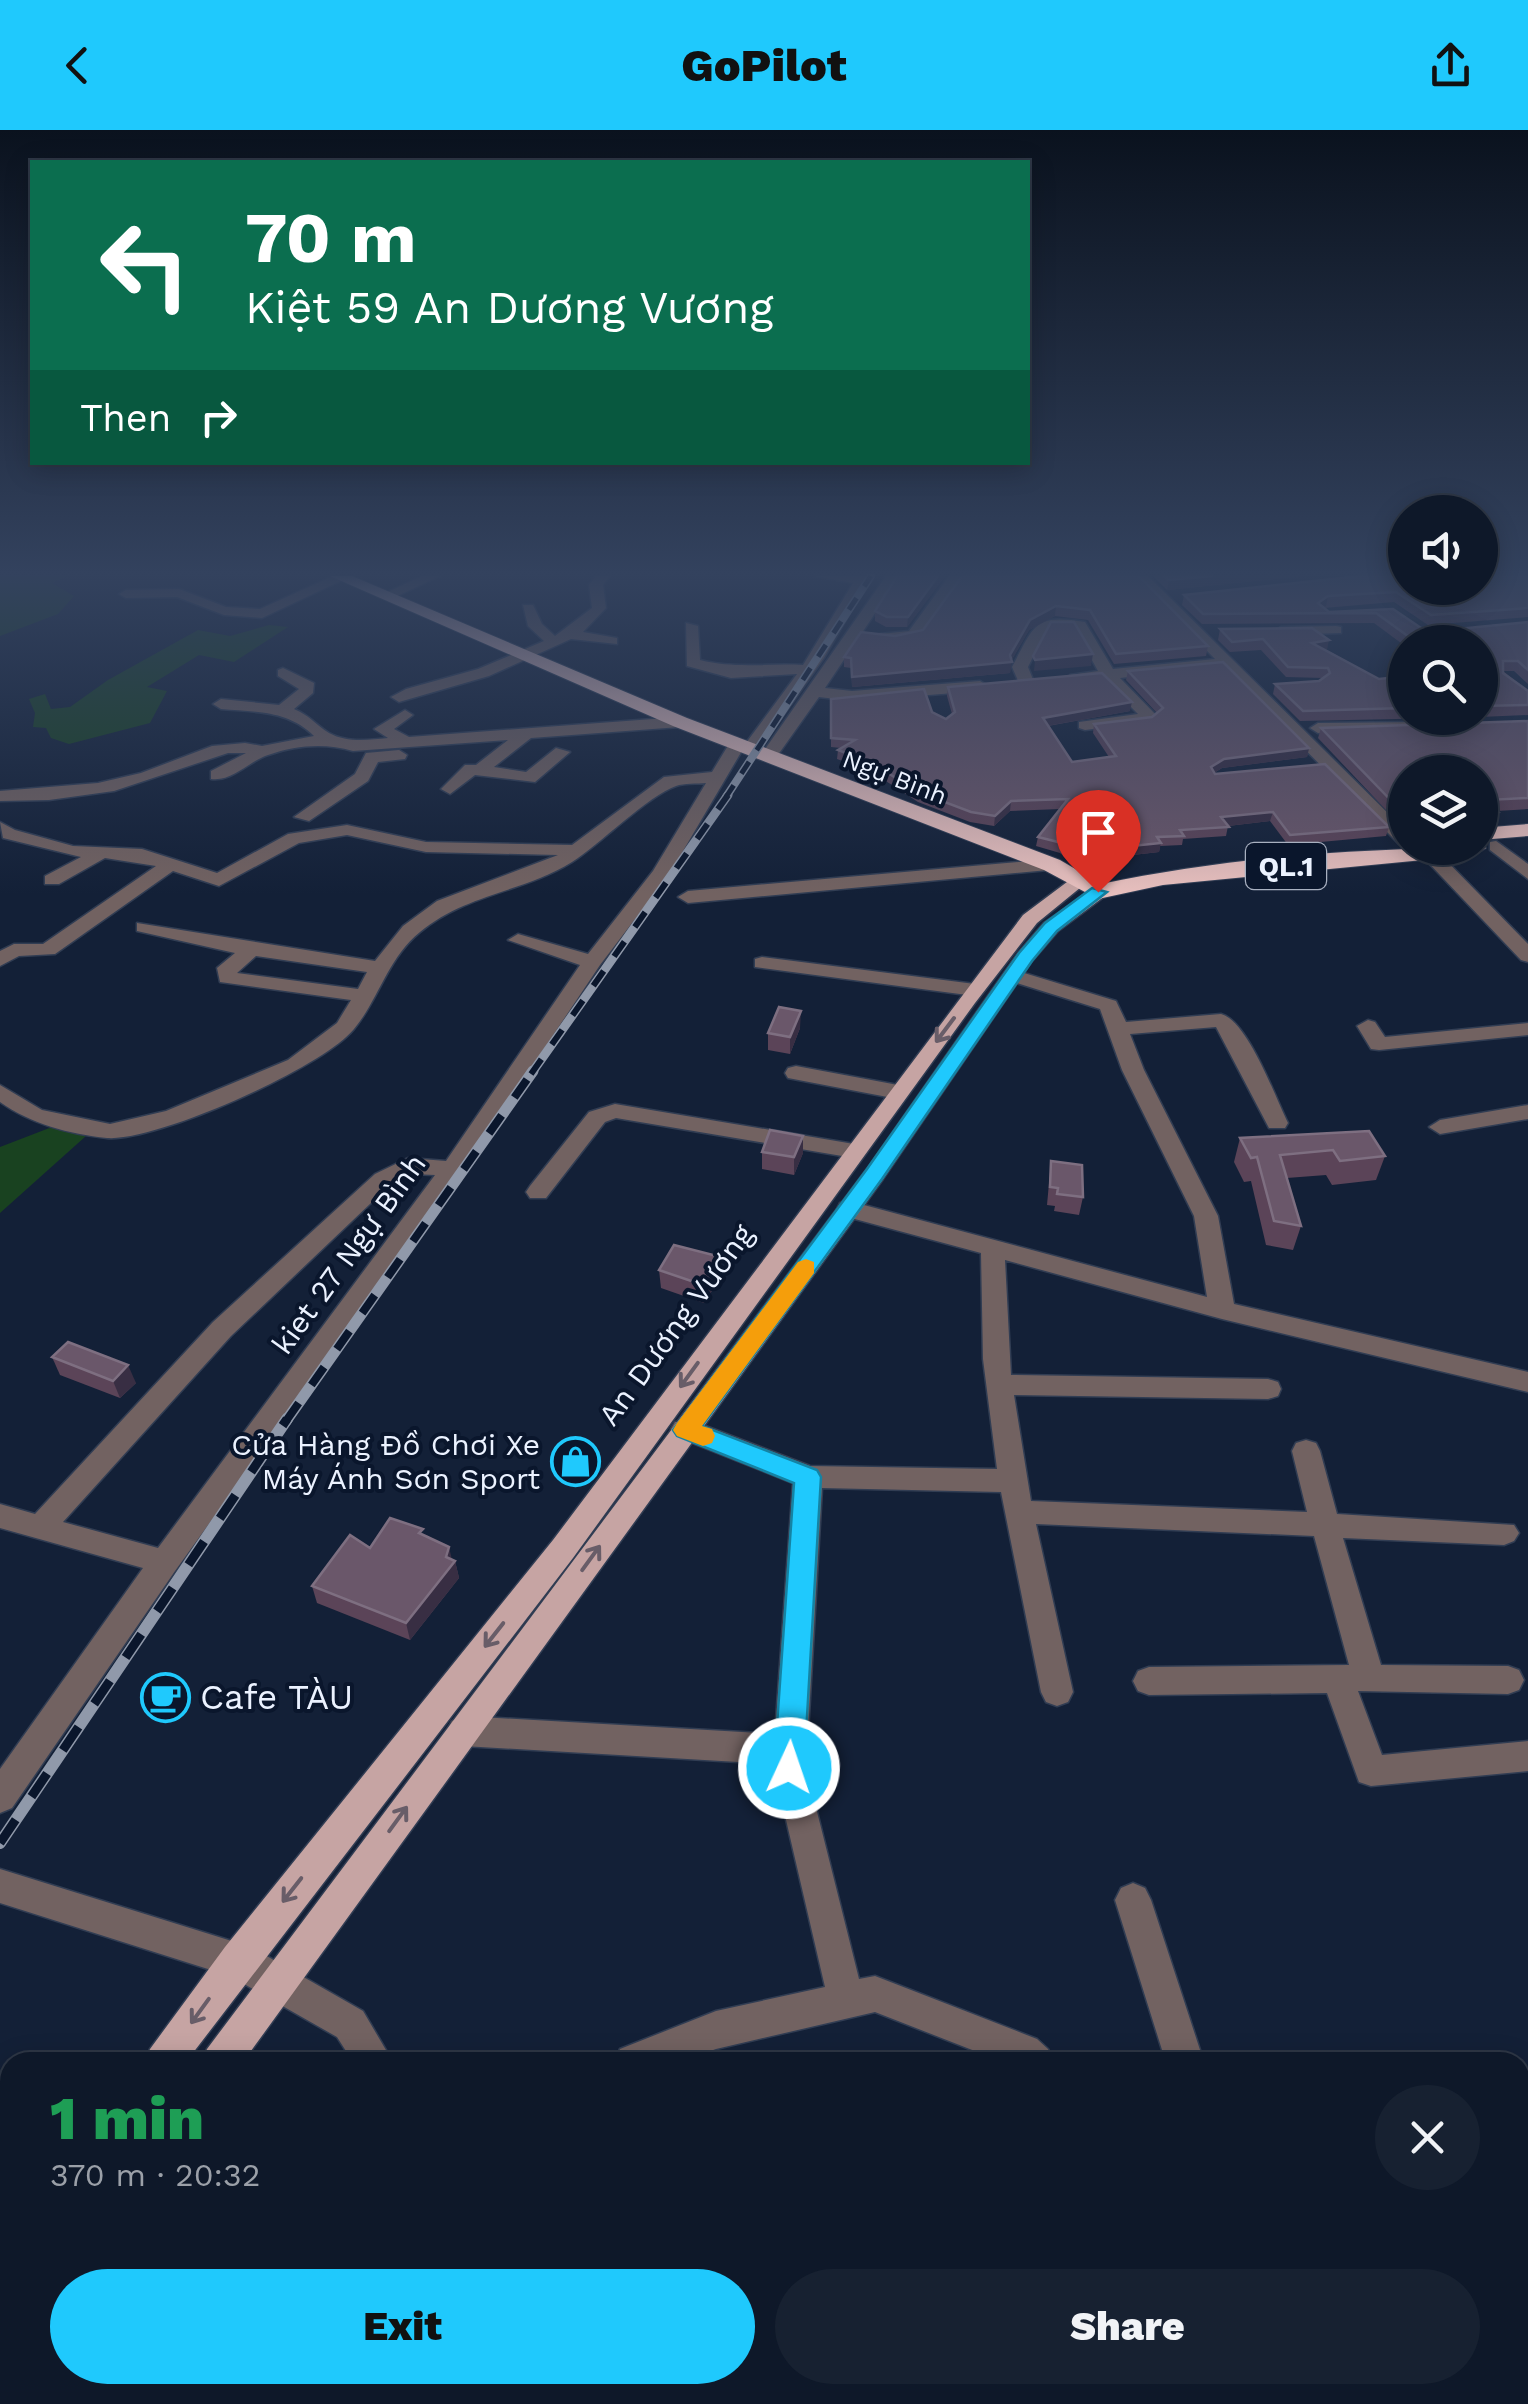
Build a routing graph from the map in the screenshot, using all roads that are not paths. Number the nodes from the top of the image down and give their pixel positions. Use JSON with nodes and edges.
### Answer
{"nodes":[{"id":1,"x":304,"y":682,"type":"edge"},
{"id":2,"x":454,"y":682,"type":"edge"},
{"id":3,"x":585,"y":682,"type":"edge"},
{"id":4,"x":799,"y":682,"type":"edge"},
{"id":5,"x":823,"y":682,"type":"edge"},
{"id":6,"x":1035,"y":682,"type":"edge"},
{"id":7,"x":1115,"y":682,"type":"edge"},
{"id":8,"x":1255,"y":682,"type":"edge"},
{"id":9,"x":816,"y":692,"type":"junction"},
{"id":10,"x":399,"y":697,"type":"dead end"},
{"id":11,"x":220,"y":704,"type":"dead end"},
{"id":12,"x":283,"y":710,"type":"junction"},
{"id":13,"x":404,"y":716,"type":"dead end"},
{"id":14,"x":680,"y":722,"type":"junction"},
{"id":15,"x":1084,"y":725,"type":"dead end"},
{"id":16,"x":1388,"y":727,"type":"edge"},
{"id":17,"x":1298,"y":730,"type":"junction"},
{"id":18,"x":526,"y":733,"type":"junction"},
{"id":19,"x":330,"y":738,"type":"junction"},
{"id":20,"x":412,"y":739,"type":"junction"},
{"id":21,"x":753,"y":749,"type":"junction"},
{"id":22,"x":262,"y":751,"type":"junction"},
{"id":23,"x":562,"y":752,"type":"dead end"},
{"id":24,"x":480,"y":770,"type":"junction"},
{"id":25,"x":217,"y":775,"type":"dead end"},
{"id":26,"x":722,"y":776,"type":"junction"},
{"id":27,"x":450,"y":789,"type":"dead end"},
{"id":28,"x":0,"y":796,"type":"edge"},
{"id":29,"x":302,"y":817,"type":"dead end"},
{"id":30,"x":1388,"y":825,"type":"edge"},
{"id":31,"x":0,"y":827,"type":"edge"},
{"id":32,"x":1528,"y":830,"type":"edge"},
{"id":33,"x":1498,"y":839,"type":"edge"},
{"id":34,"x":1388,"y":842,"type":"edge"},
{"id":35,"x":1528,"y":843,"type":"edge"},
{"id":36,"x":1498,"y":844,"type":"edge"},
{"id":37,"x":578,"y":850,"type":"junction"},
{"id":38,"x":1498,"y":854,"type":"edge"},
{"id":39,"x":97,"y":856,"type":"junction"},
{"id":40,"x":1388,"y":856,"type":"edge"},
{"id":41,"x":171,"y":864,"type":"junction"},
{"id":42,"x":1052,"y":865,"type":"junction"},
{"id":43,"x":1440,"y":865,"type":"edge"},
{"id":44,"x":1528,"y":873,"type":"edge"},
{"id":45,"x":52,"y":880,"type":"dead end"},
{"id":46,"x":1088,"y":886,"type":"junction"},
{"id":47,"x":688,"y":897,"type":"dead end"},
{"id":48,"x":144,"y":927,"type":"dead end"},
{"id":49,"x":518,"y":940,"type":"dead end"},
{"id":50,"x":252,"y":950,"type":"junction"},
{"id":51,"x":1528,"y":956,"type":"edge"},
{"id":52,"x":0,"y":960,"type":"edge"},
{"id":53,"x":592,"y":962,"type":"junction"},
{"id":54,"x":762,"y":963,"type":"dead end"},
{"id":55,"x":380,"y":968,"type":"junction"},
{"id":56,"x":1014,"y":976,"type":"junction"},
{"id":57,"x":974,"y":990,"type":"junction"},
{"id":58,"x":367,"y":996,"type":"junction"},
{"id":59,"x":1368,"y":1026,"type":"dead end"},
{"id":60,"x":1120,"y":1028,"type":"junction"},
{"id":61,"x":1528,"y":1029,"type":"edge"},
{"id":62,"x":796,"y":1073,"type":"dead end"},
{"id":63,"x":0,"y":1092,"type":"edge"},
{"id":64,"x":898,"y":1092,"type":"junction"},
{"id":65,"x":1528,"y":1112,"type":"edge"},
{"id":66,"x":1277,"y":1123,"type":"dead end"},
{"id":67,"x":1440,"y":1127,"type":"dead end"},
{"id":68,"x":854,"y":1151,"type":"junction"},
{"id":69,"x":452,"y":1168,"type":"junction"},
{"id":70,"x":538,"y":1192,"type":"dead end"},
{"id":71,"x":849,"y":1209,"type":"junction"},
{"id":72,"x":992,"y":1246,"type":"junction"},
{"id":73,"x":1222,"y":1310,"type":"junction"},
{"id":74,"x":728,"y":1322,"type":"junction"},
{"id":75,"x":754,"y":1337,"type":"junction"},
{"id":76,"x":1528,"y":1382,"type":"edge"},
{"id":77,"x":1000,"y":1384,"type":"junction"},
{"id":78,"x":1268,"y":1390,"type":"dead end"},
{"id":79,"x":686,"y":1430,"type":"junction"},
{"id":80,"x":1306,"y":1451,"type":"dead end"},
{"id":81,"x":808,"y":1477,"type":"junction"},
{"id":82,"x":1014,"y":1481,"type":"junction"},
{"id":83,"x":1020,"y":1512,"type":"junction"},
{"id":84,"x":0,"y":1516,"type":"edge"},
{"id":85,"x":1325,"y":1525,"type":"junction"},
{"id":86,"x":38,"y":1529,"type":"junction"},
{"id":87,"x":1504,"y":1533,"type":"dead end"},
{"id":88,"x":164,"y":1562,"type":"junction"},
{"id":89,"x":1354,"y":1679,"type":"junction"},
{"id":90,"x":1508,"y":1680,"type":"dead end"},
{"id":91,"x":1149,"y":1681,"type":"dead end"},
{"id":92,"x":1057,"y":1692,"type":"dead end"},
{"id":93,"x":463,"y":1730,"type":"junction"},
{"id":94,"x":790,"y":1750,"type":"junction"},
{"id":95,"x":1528,"y":1756,"type":"edge"},
{"id":96,"x":0,"y":1797,"type":"edge"},
{"id":97,"x":0,"y":1886,"type":"edge"},
{"id":98,"x":1133,"y":1900,"type":"dead end"},
{"id":99,"x":238,"y":1960,"type":"junction"},
{"id":100,"x":278,"y":1982,"type":"junction"},
{"id":101,"x":846,"y":2000,"type":"junction"},
{"id":102,"x":170,"y":2052,"type":"edge"},
{"id":103,"x":227,"y":2052,"type":"edge"},
{"id":104,"x":368,"y":2052,"type":"edge"},
{"id":105,"x":659,"y":2052,"type":"edge"},
{"id":106,"x":1024,"y":2052,"type":"edge"},
{"id":107,"x":1182,"y":2052,"type":"edge"}],
"edges":[{"from":1,"to":12,"type":"street"},
{"from":2,"to":10,"type":"street"},
{"from":3,"to":14,"type":"highway","name":"Ngự Bình"},
{"from":4,"to":21,"type":"street"},
{"from":5,"to":9,"type":"street"},
{"from":6,"to":9,"type":"street"},
{"from":7,"to":15,"type":"street"},
{"from":8,"to":17,"type":"street"},
{"from":9,"to":21,"type":"street"},
{"from":11,"to":12,"type":"street"},
{"from":12,"to":19,"type":"street"},
{"from":13,"to":20,"type":"street"},
{"from":14,"to":18,"type":"street"},
{"from":14,"to":21,"type":"highway","name":"Ngự Bình"},
{"from":16,"to":17,"type":"street"},
{"from":17,"to":30,"type":"street"},
{"from":18,"to":20,"type":"street"},
{"from":18,"to":24,"type":"street"},
{"from":19,"to":20,"type":"street"},
{"from":19,"to":22,"type":"street"},
{"from":20,"to":29,"type":"street"},
{"from":21,"to":26,"type":"street","name":"kiet 27 Ngự Bình"},
{"from":21,"to":42,"type":"highway","name":"Ngự Bình"},
{"from":22,"to":25,"type":"street"},
{"from":22,"to":28,"type":"street"},
{"from":23,"to":24,"type":"street"},
{"from":24,"to":27,"type":"street"},
{"from":26,"to":37,"type":"street"},
{"from":26,"to":53,"type":"street","name":"kiet 27 Ngự Bình"},
{"from":31,"to":39,"type":"street"},
{"from":32,"to":33,"type":"highway","number":"QL.1"},
{"from":34,"to":46,"type":"highway","number":"QL.1"},
{"from":35,"to":36,"type":"highway","number":"QL.1"},
{"from":37,"to":41,"type":"street"},
{"from":37,"to":55,"type":"street"},
{"from":38,"to":44,"type":"street"},
{"from":39,"to":41,"type":"street"},
{"from":39,"to":45,"type":"street"},
{"from":40,"to":46,"type":"highway","number":"QL.1"},
{"from":41,"to":52,"type":"street"},
{"from":42,"to":46,"type":"highway","name":"Ngự Bình"},
{"from":42,"to":47,"type":"street"},
{"from":43,"to":51,"type":"street"},
{"from":46,"to":56,"type":"main road","number":"QL.1"},
{"from":46,"to":57,"type":"main road","name":"An Dương Vương","number":"QL.1"},
{"from":48,"to":50,"type":"street"},
{"from":49,"to":53,"type":"street"},
{"from":50,"to":55,"type":"street"},
{"from":50,"to":58,"type":"street"},
{"from":53,"to":69,"type":"street","name":"kiet 27 Ngự Bình"},
{"from":54,"to":57,"type":"street"},
{"from":55,"to":58,"type":"street"},
{"from":56,"to":60,"type":"street"},
{"from":56,"to":71,"type":"main road","number":"QL.1"},
{"from":57,"to":64,"type":"main road","name":"An Dương Vương","number":"QL.1","one_way":true},
{"from":58,"to":63,"type":"street"},
{"from":59,"to":61,"type":"street"},
{"from":60,"to":66,"type":"street"},
{"from":60,"to":73,"type":"street"},
{"from":62,"to":64,"type":"street"},
{"from":64,"to":68,"type":"main road","name":"An Dương Vương","number":"QL.1"},
{"from":65,"to":67,"type":"street"},
{"from":68,"to":70,"type":"street"},
{"from":68,"to":74,"type":"main road","name":"An Dương Vương","number":"QL.1"},
{"from":69,"to":86,"type":"street"},
{"from":69,"to":88,"type":"street","name":"kiet 27 Ngự Bình"},
{"from":71,"to":72,"type":"street"},
{"from":71,"to":75,"type":"main road","number":"QL.1"},
{"from":72,"to":73,"type":"street"},
{"from":72,"to":77,"type":"street"},
{"from":73,"to":76,"type":"street"},
{"from":74,"to":75,"type":"main road"},
{"from":74,"to":99,"type":"main road","name":"An Dương Vương","number":"QL.1","one_way":true},
{"from":75,"to":79,"type":"main road","number":"QL.1"},
{"from":77,"to":78,"type":"street"},
{"from":77,"to":82,"type":"street"},
{"from":79,"to":81,"type":"street"},
{"from":93,"to":79,"type":"main road","number":"QL.1","one_way":true},
{"from":80,"to":85,"type":"street"},
{"from":81,"to":82,"type":"street"},
{"from":81,"to":94,"type":"street"},
{"from":82,"to":83,"type":"street"},
{"from":83,"to":85,"type":"street"},
{"from":83,"to":92,"type":"street"},
{"from":84,"to":86,"type":"street"},
{"from":85,"to":87,"type":"street"},
{"from":85,"to":89,"type":"street"},
{"from":86,"to":88,"type":"street"},
{"from":88,"to":96,"type":"street","name":"kiet 27 Ngự Bình"},
{"from":89,"to":90,"type":"street"},
{"from":89,"to":91,"type":"street"},
{"from":89,"to":95,"type":"street"},
{"from":93,"to":94,"type":"street"},
{"from":100,"to":93,"type":"main road","number":"QL.1","one_way":true},
{"from":94,"to":101,"type":"street"},
{"from":97,"to":99,"type":"street"},
{"from":98,"to":107,"type":"street"},
{"from":99,"to":100,"type":"street"},
{"from":99,"to":102,"type":"main road","name":"An Dương Vương","number":"QL.1","one_way":true},
{"from":100,"to":103,"type":"main road","number":"QL.1"},
{"from":100,"to":104,"type":"street"},
{"from":101,"to":105,"type":"street"},
{"from":101,"to":106,"type":"street"}]}
